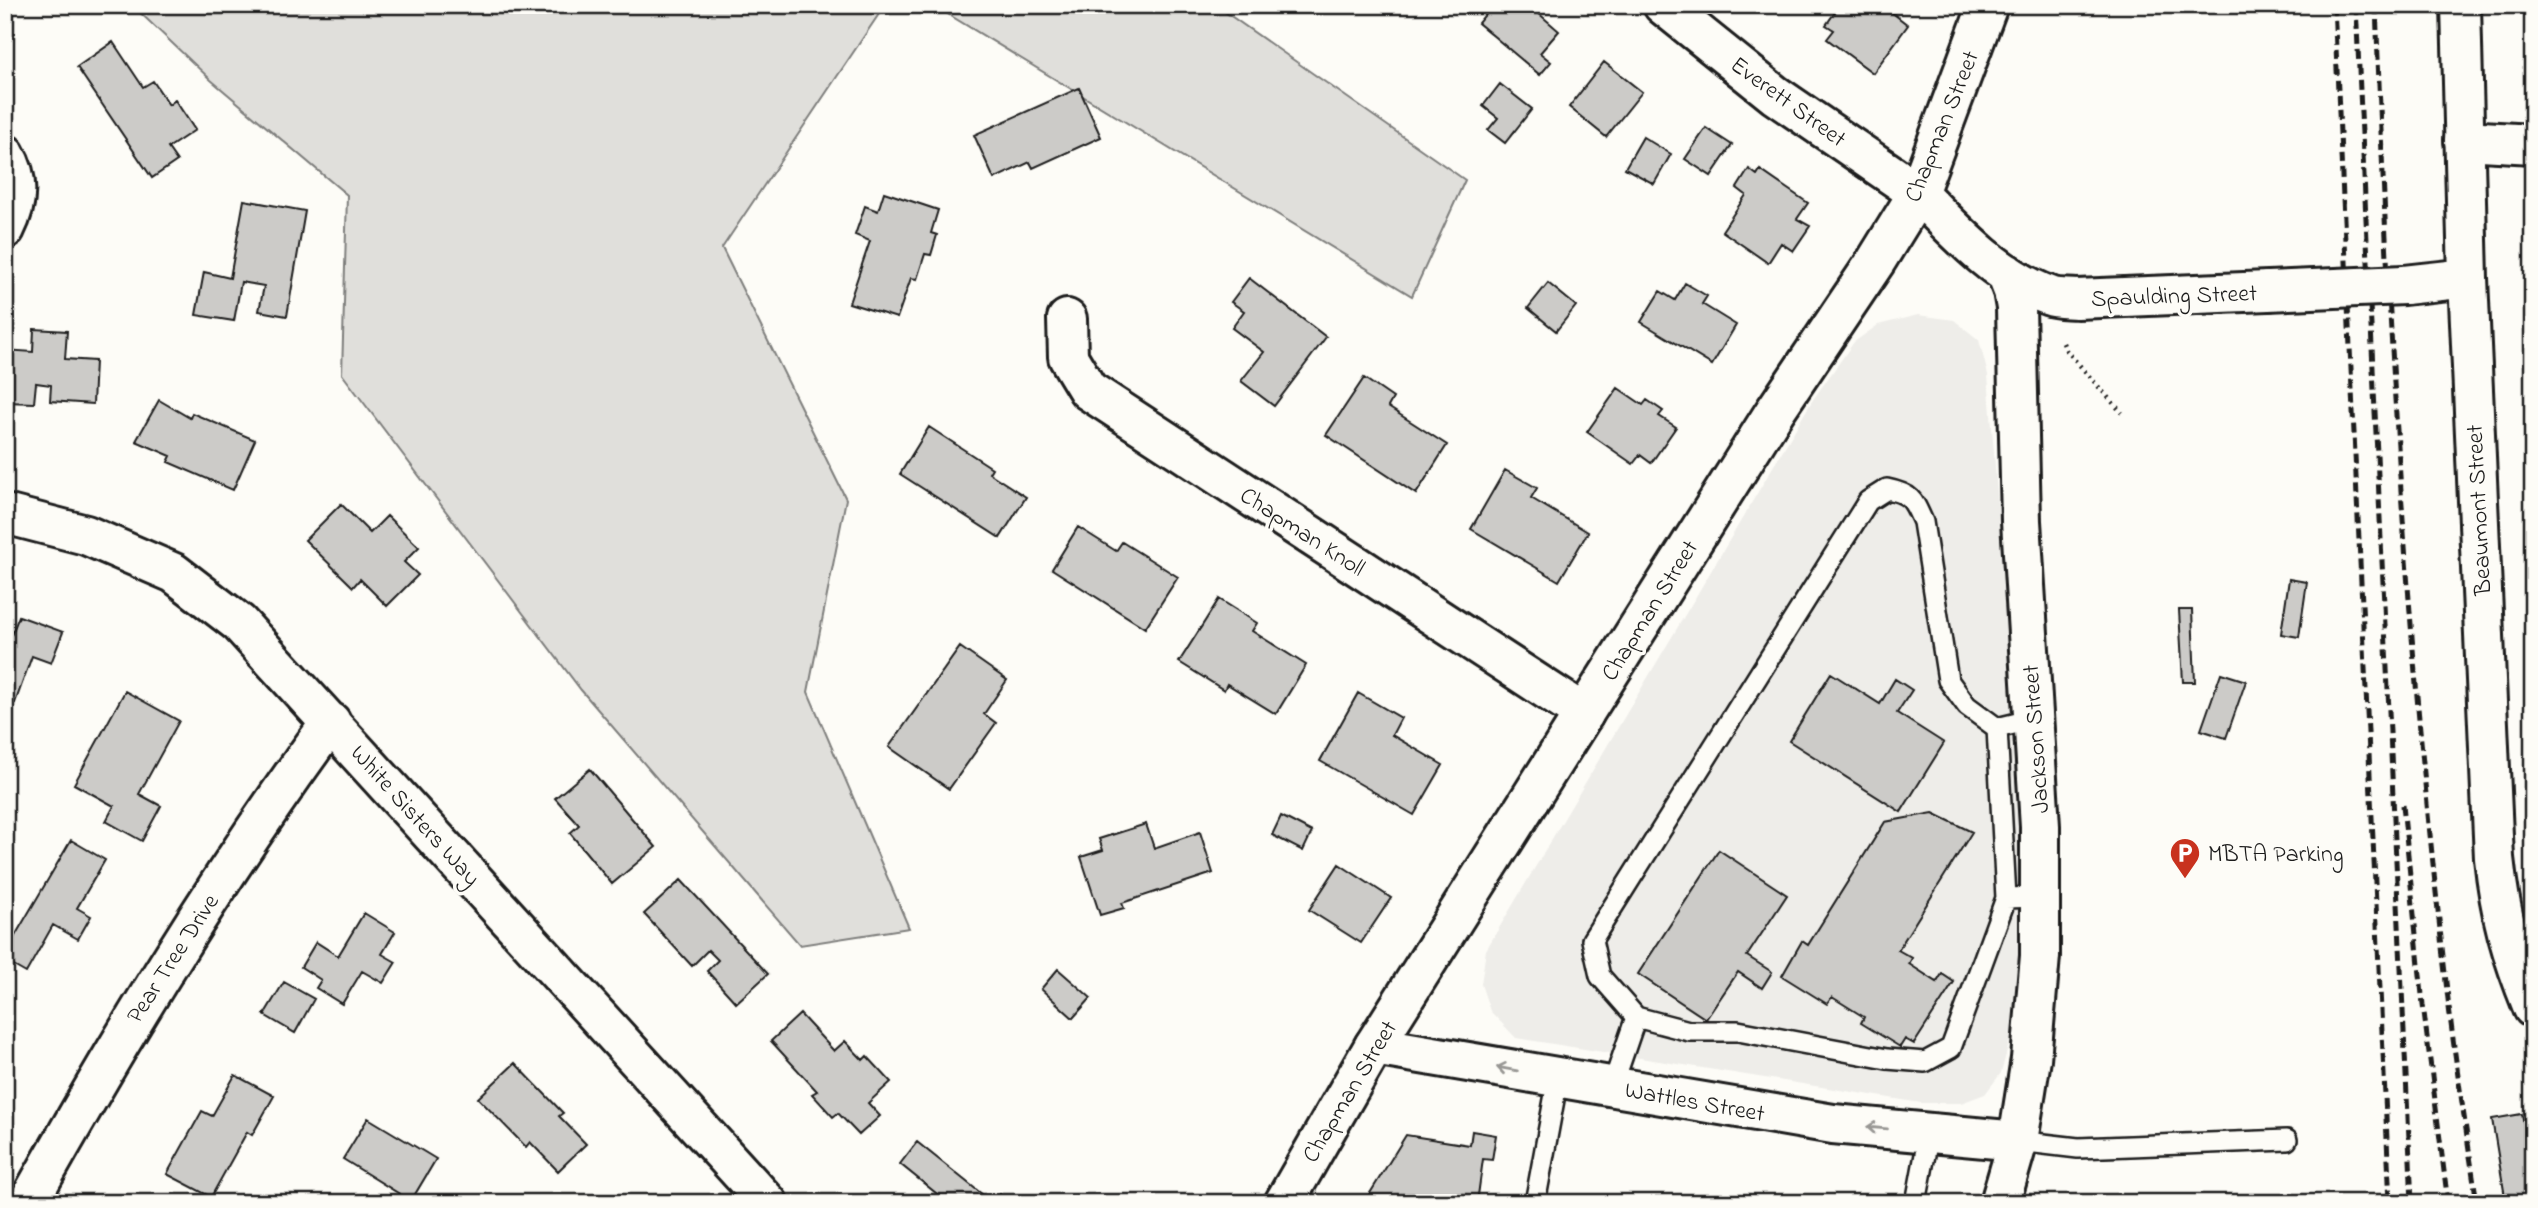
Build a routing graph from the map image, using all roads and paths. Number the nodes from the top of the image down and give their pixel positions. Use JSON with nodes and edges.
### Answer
{"nodes":[{"id":1,"x":1663,"y":5,"type":"edge"},
{"id":2,"x":1988,"y":5,"type":"edge"},
{"id":3,"x":2460,"y":5,"type":"edge"},
{"id":4,"x":2464,"y":140,"type":"junction"},
{"id":5,"x":2533,"y":144,"type":"edge"},
{"id":6,"x":5,"y":154,"type":"edge"},
{"id":7,"x":1918,"y":192,"type":"junction"},
{"id":8,"x":5,"y":229,"type":"edge"},
{"id":9,"x":2006,"y":273,"type":"junction"},
{"id":10,"x":2468,"y":278,"type":"junction"},
{"id":11,"x":1067,"y":319,"type":"dead end"},
{"id":12,"x":2063,"y":343,"type":"dead end"},
{"id":13,"x":2122,"y":413,"type":"dead end"},
{"id":14,"x":5,"y":514,"type":"edge"},
{"id":15,"x":1584,"y":714,"type":"junction"},
{"id":16,"x":2034,"y":719,"type":"junction"},
{"id":17,"x":331,"y":722,"type":"junction"},
{"id":18,"x":1997,"y":728,"type":"junction"},
{"id":19,"x":2023,"y":897,"type":"junction"},
{"id":20,"x":2533,"y":1008,"type":"edge"},
{"id":21,"x":1636,"y":1017,"type":"junction"},
{"id":22,"x":1374,"y":1046,"type":"junction"},
{"id":23,"x":1558,"y":1078,"type":"junction"},
{"id":24,"x":1612,"y":1087,"type":"junction"},
{"id":25,"x":1929,"y":1133,"type":"junction"},
{"id":26,"x":2018,"y":1140,"type":"junction"},
{"id":27,"x":2287,"y":1140,"type":"dead end"},
{"id":28,"x":28,"y":1203,"type":"edge"},
{"id":29,"x":768,"y":1203,"type":"edge"},
{"id":30,"x":1284,"y":1203,"type":"edge"},
{"id":31,"x":1535,"y":1203,"type":"edge"},
{"id":32,"x":1916,"y":1203,"type":"edge"},
{"id":33,"x":2000,"y":1203,"type":"edge"}],
"edges":[{"from":1,"to":7,"type":"street","name":"Everett Street"},
{"from":2,"to":7,"type":"street","name":"Chapman Street"},
{"from":3,"to":4,"type":"street","name":"Beaumont Street"},
{"from":4,"to":5,"type":"street"},
{"from":4,"to":10,"type":"street","name":"Beaumont Street"},
{"from":6,"to":8,"type":"street"},
{"from":7,"to":9,"type":"street","name":"Spaulding Street"},
{"from":7,"to":15,"type":"street","name":"Chapman Street"},
{"from":9,"to":10,"type":"street","name":"Spaulding Street","bridge":true},
{"from":9,"to":16,"type":"street","name":"Jackson Street"},
{"from":10,"to":20,"type":"street","name":"Beaumont Street"},
{"from":11,"to":15,"type":"street","name":"Chapman Knoll"},
{"from":12,"to":13,"type":"path"},
{"from":14,"to":17,"type":"street","name":"White Sisters Way"},
{"from":15,"to":22,"type":"street","name":"Chapman Street"},
{"from":16,"to":18,"type":"lane"},
{"from":16,"to":19,"type":"street","name":"Jackson Street"},
{"from":17,"to":28,"type":"street","name":"Pear Tree Drive"},
{"from":17,"to":29,"type":"street","name":"White Sisters Way"},
{"from":18,"to":19,"type":"lane"},
{"from":18,"to":21,"type":"lane"},
{"from":19,"to":21,"type":"lane"},
{"from":19,"to":26,"type":"street","name":"Jackson Street"},
{"from":21,"to":24,"type":"lane"},
{"from":23,"to":22,"type":"street","name":"Wattles Street","one_way":true},
{"from":22,"to":30,"type":"street","name":"Chapman Street"},
{"from":23,"to":24,"type":"street","name":"Wattles Street"},
{"from":23,"to":31,"type":"lane"},
{"from":25,"to":24,"type":"street","name":"Wattles Street","one_way":true},
{"from":25,"to":26,"type":"street","name":"Wattles Street"},
{"from":25,"to":32,"type":"lane"},
{"from":26,"to":27,"type":"lane"},
{"from":26,"to":33,"type":"street","name":"Jackson Street"}]}
